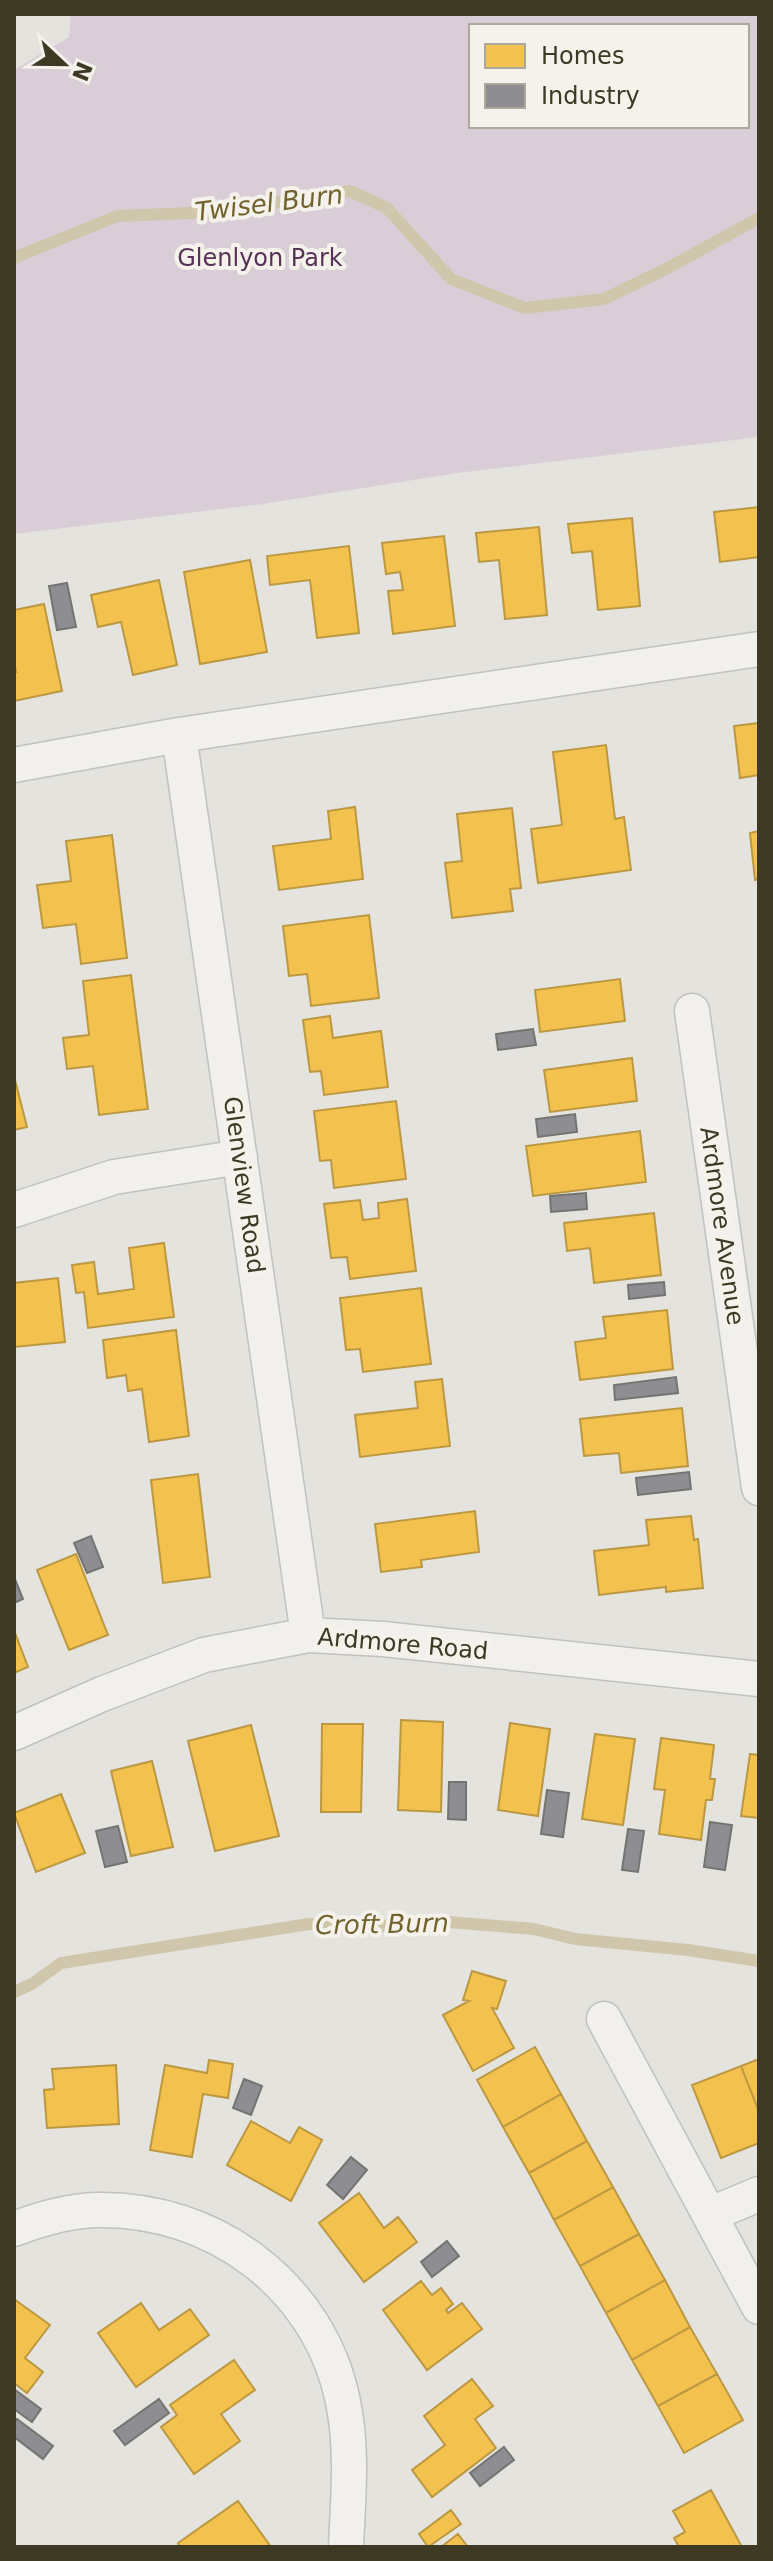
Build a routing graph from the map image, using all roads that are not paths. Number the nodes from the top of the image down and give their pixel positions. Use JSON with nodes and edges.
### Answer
{"nodes":[{"id":1,"x":759,"y":649,"type":"edge"},
{"id":2,"x":179,"y":735,"type":"junction"},
{"id":3,"x":14,"y":765,"type":"edge"},
{"id":4,"x":692,"y":1011,"type":"dead end"},
{"id":5,"x":240,"y":1157,"type":"junction"},
{"id":6,"x":14,"y":1210,"type":"edge"},
{"id":7,"x":759,"y":1488,"type":"edge"},
{"id":8,"x":308,"y":1635,"type":"junction"},
{"id":9,"x":759,"y":1679,"type":"edge"},
{"id":10,"x":14,"y":1733,"type":"edge"},
{"id":11,"x":604,"y":2019,"type":"dead end"},
{"id":12,"x":759,"y":2194,"type":"edge"},
{"id":13,"x":711,"y":2214,"type":"junction"},
{"id":14,"x":14,"y":2229,"type":"edge"},
{"id":15,"x":757,"y":2299,"type":"edge"},
{"id":16,"x":346,"y":2547,"type":"edge"}],
"edges":[{"from":1,"to":2,"type":"street"},
{"from":2,"to":3,"type":"street"},
{"from":2,"to":5,"type":"street","name":"Glenview Road"},
{"from":4,"to":7,"type":"street","name":"Ardmore Avenue"},
{"from":5,"to":6,"type":"street"},
{"from":5,"to":8,"type":"street","name":"Glenview Road"},
{"from":8,"to":9,"type":"street","name":"Ardmore Road"},
{"from":8,"to":10,"type":"street","name":"Ardmore Road"},
{"from":11,"to":13,"type":"street"},
{"from":12,"to":13,"type":"street"},
{"from":13,"to":15,"type":"street"},
{"from":14,"to":16,"type":"street"}]}
